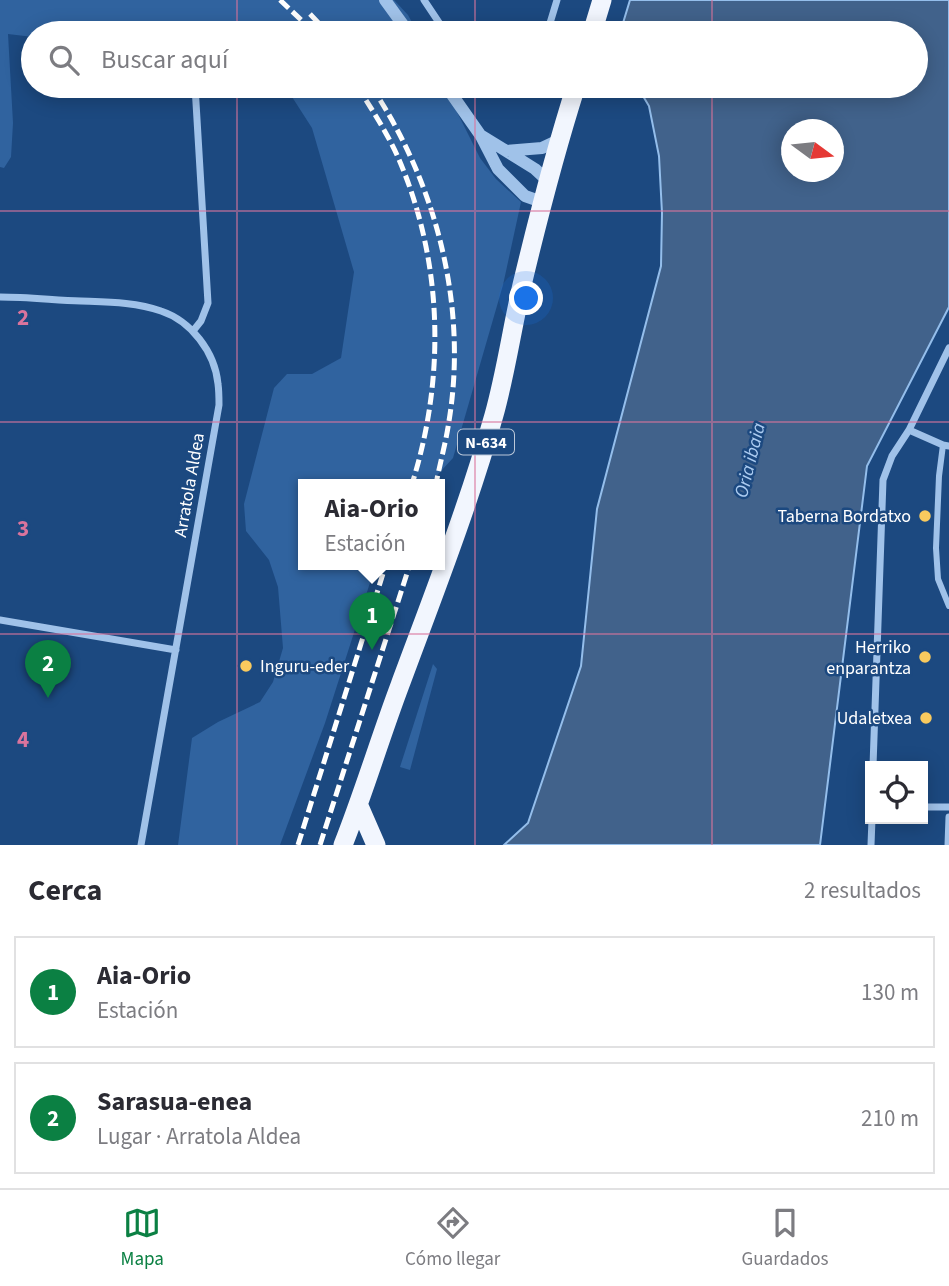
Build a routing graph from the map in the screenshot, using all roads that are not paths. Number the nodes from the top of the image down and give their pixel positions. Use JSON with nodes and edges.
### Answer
{"nodes":[{"id":1,"x":385,"y":0,"type":"edge"},
{"id":2,"x":424,"y":0,"type":"edge"},
{"id":3,"x":557,"y":0,"type":"edge"},
{"id":4,"x":602,"y":0,"type":"edge"},
{"id":5,"x":400,"y":21,"type":"edge"},
{"id":6,"x":438,"y":21,"type":"edge"},
{"id":7,"x":551,"y":21,"type":"edge"},
{"id":8,"x":596,"y":21,"type":"edge"},
{"id":9,"x":196,"y":98,"type":"edge"},
{"id":10,"x":454,"y":98,"type":"edge"},
{"id":11,"x":572,"y":98,"type":"edge"},
{"id":12,"x":481,"y":136,"type":"junction"},
{"id":13,"x":559,"y":140,"type":"junction"},
{"id":14,"x":506,"y":151,"type":"junction"},
{"id":15,"x":548,"y":181,"type":"junction"},
{"id":16,"x":542,"y":202,"type":"junction"},
{"id":17,"x":0,"y":297,"type":"edge"},
{"id":18,"x":193,"y":331,"type":"junction"},
{"id":19,"x":949,"y":348,"type":"edge"},
{"id":20,"x":909,"y":430,"type":"junction"},
{"id":21,"x":946,"y":446,"type":"edge"},
{"id":22,"x":445,"y":562,"type":"edge"},
{"id":23,"x":442,"y":570,"type":"edge"},
{"id":24,"x":949,"y":606,"type":"edge"},
{"id":25,"x":0,"y":620,"type":"edge"},
{"id":26,"x":176,"y":650,"type":"junction"},
{"id":27,"x":873,"y":761,"type":"edge"},
{"id":28,"x":359,"y":806,"type":"junction"},
{"id":29,"x":928,"y":807,"type":"edge"},
{"id":30,"x":949,"y":807,"type":"edge"},
{"id":31,"x":949,"y":817,"type":"edge"},
{"id":32,"x":872,"y":824,"type":"edge"},
{"id":33,"x":141,"y":845,"type":"edge"},
{"id":34,"x":343,"y":845,"type":"edge"},
{"id":35,"x":353,"y":845,"type":"edge"},
{"id":36,"x":376,"y":845,"type":"edge"},
{"id":37,"x":871,"y":845,"type":"edge"},
{"id":38,"x":948,"y":845,"type":"edge"}],
"edges":[{"from":1,"to":5,"type":"street"},
{"from":2,"to":6,"type":"street"},
{"from":3,"to":7,"type":"street"},
{"from":4,"to":8,"type":"highway"},
{"from":9,"to":18,"type":"street"},
{"from":10,"to":12,"type":"street"},
{"from":11,"to":13,"type":"highway","number":"N-634"},
{"from":12,"to":14,"type":"street"},
{"from":12,"to":16,"type":"street"},
{"from":13,"to":14,"type":"street"},
{"from":13,"to":15,"type":"highway","number":"N-634"},
{"from":14,"to":15,"type":"street"},
{"from":15,"to":16,"type":"highway","number":"N-634"},
{"from":16,"to":22,"type":"highway","number":"N-634"},
{"from":17,"to":18,"type":"street","name":"Arratola Aldea"},
{"from":18,"to":26,"type":"street","name":"Arratola Aldea"},
{"from":19,"to":20,"type":"street"},
{"from":20,"to":21,"type":"street"},
{"from":20,"to":27,"type":"street"},
{"from":21,"to":24,"type":"street"},
{"from":23,"to":28,"type":"highway","number":"N-634"},
{"from":25,"to":26,"type":"street"},
{"from":26,"to":33,"type":"street","name":"Arratola Aldea"},
{"from":28,"to":34,"type":"highway","number":"N-634"},
{"from":28,"to":35,"type":"highway","number":"N-634"},
{"from":28,"to":36,"type":"highway"},
{"from":29,"to":30,"type":"street"},
{"from":31,"to":38,"type":"street"},
{"from":32,"to":37,"type":"street"}]}
